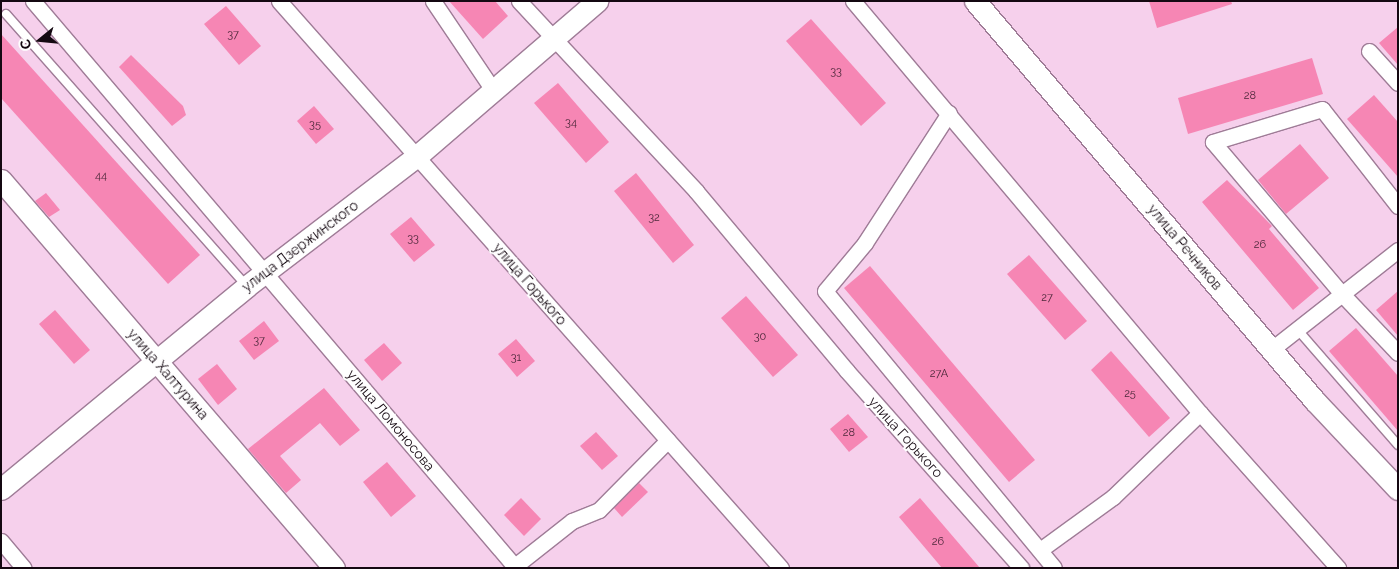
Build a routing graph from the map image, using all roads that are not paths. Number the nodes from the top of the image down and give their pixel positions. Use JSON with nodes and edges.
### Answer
{"nodes":[{"id":1,"x":33,"y":1,"type":"edge"},
{"id":2,"x":279,"y":1,"type":"edge"},
{"id":3,"x":433,"y":1,"type":"edge"},
{"id":4,"x":519,"y":1,"type":"edge"},
{"id":5,"x":597,"y":1,"type":"edge"},
{"id":6,"x":853,"y":1,"type":"edge"},
{"id":7,"x":975,"y":1,"type":"edge"},
{"id":8,"x":6,"y":14,"type":"dead end"},
{"id":9,"x":550,"y":38,"type":"junction"},
{"id":10,"x":1369,"y":51,"type":"dead end"},
{"id":11,"x":1398,"y":83,"type":"edge"},
{"id":12,"x":492,"y":90,"type":"junction"},
{"id":13,"x":949,"y":113,"type":"junction"},
{"id":14,"x":417,"y":156,"type":"junction"},
{"id":15,"x":1,"y":180,"type":"edge"},
{"id":16,"x":1398,"y":206,"type":"edge"},
{"id":17,"x":1398,"y":250,"type":"edge"},
{"id":18,"x":265,"y":272,"type":"junction"},
{"id":19,"x":247,"y":286,"type":"junction"},
{"id":20,"x":1342,"y":294,"type":"junction"},
{"id":21,"x":1296,"y":328,"type":"junction"},
{"id":22,"x":1272,"y":349,"type":"junction"},
{"id":23,"x":1398,"y":353,"type":"edge"},
{"id":24,"x":156,"y":359,"type":"junction"},
{"id":25,"x":1200,"y":413,"type":"junction"},
{"id":26,"x":668,"y":440,"type":"junction"},
{"id":27,"x":1398,"y":445,"type":"edge"},
{"id":28,"x":1,"y":489,"type":"edge"},
{"id":29,"x":1398,"y":489,"type":"edge"},
{"id":30,"x":1,"y":542,"type":"edge"},
{"id":31,"x":1040,"y":550,"type":"junction"},
{"id":32,"x":516,"y":567,"type":"edge"},
{"id":33,"x":24,"y":568,"type":"edge"},
{"id":34,"x":334,"y":568,"type":"edge"},
{"id":35,"x":781,"y":568,"type":"edge"},
{"id":36,"x":1021,"y":568,"type":"edge"},
{"id":37,"x":1054,"y":568,"type":"edge"},
{"id":38,"x":1338,"y":568,"type":"edge"}],
"edges":[{"from":1,"to":18,"type":"street","name":"улица Ломоносова"},
{"from":2,"to":14,"type":"street","name":"улица Горького"},
{"from":3,"to":12,"type":"street"},
{"from":4,"to":9,"type":"street","name":"улица Горького"},
{"from":5,"to":9,"type":"street","name":"улица Дзержинского"},
{"from":6,"to":13,"type":"street"},
{"from":7,"to":22,"type":"street","name":"улица Речников"},
{"from":8,"to":19,"type":"lane"},
{"from":9,"to":12,"type":"street","name":"улица Дзержинского"},
{"from":9,"to":36,"type":"street","name":"улица Горького"},
{"from":10,"to":11,"type":"street"},
{"from":12,"to":14,"type":"street","name":"улица Дзержинского"},
{"from":13,"to":25,"type":"street"},
{"from":13,"to":31,"type":"street"},
{"from":14,"to":18,"type":"street","name":"улица Дзержинского"},
{"from":14,"to":26,"type":"street","name":"улица Горького"},
{"from":15,"to":24,"type":"street","name":"улица Халтурина"},
{"from":16,"to":20,"type":"street"},
{"from":17,"to":20,"type":"street"},
{"from":18,"to":19,"type":"street","name":"улица Дзержинского"},
{"from":18,"to":32,"type":"street","name":"улица Ломоносова"},
{"from":19,"to":24,"type":"street","name":"улица Дзержинского"},
{"from":20,"to":21,"type":"street"},
{"from":20,"to":23,"type":"street"},
{"from":21,"to":22,"type":"street"},
{"from":21,"to":27,"type":"lane"},
{"from":22,"to":29,"type":"street","name":"улица Речников"},
{"from":24,"to":28,"type":"street","name":"улица Дзержинского"},
{"from":24,"to":34,"type":"street","name":"улица Халтурина"},
{"from":25,"to":31,"type":"street"},
{"from":25,"to":38,"type":"street"},
{"from":26,"to":32,"type":"street"},
{"from":26,"to":35,"type":"street","name":"улица Горького"},
{"from":30,"to":33,"type":"street"},
{"from":31,"to":37,"type":"street"}]}
